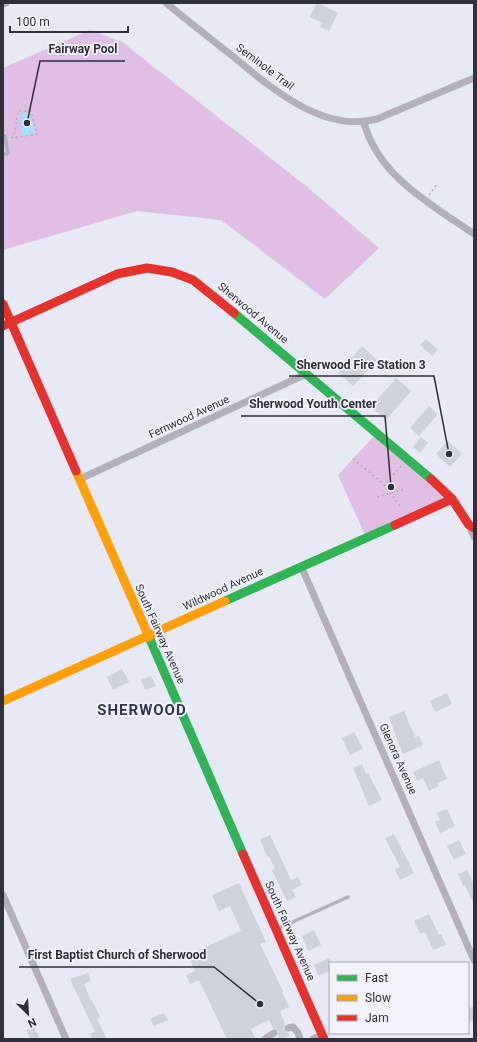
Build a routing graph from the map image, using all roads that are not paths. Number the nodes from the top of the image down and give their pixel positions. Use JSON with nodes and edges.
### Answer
{"nodes":[{"id":1,"x":6,"y":3,"type":"edge"},
{"id":2,"x":166,"y":3,"type":"edge"},
{"id":3,"x":3,"y":4,"type":"edge"},
{"id":4,"x":474,"y":78,"type":"edge"},
{"id":5,"x":364,"y":123,"type":"junction"},
{"id":6,"x":5,"y":136,"type":"road end"},
{"id":7,"x":3,"y":156,"type":"edge"},
{"id":8,"x":473,"y":232,"type":"edge"},
{"id":9,"x":3,"y":304,"type":"edge"},
{"id":10,"x":7,"y":324,"type":"edge"},
{"id":11,"x":306,"y":374,"type":"junction"},
{"id":12,"x":80,"y":479,"type":"junction"},
{"id":13,"x":452,"y":499,"type":"junction"},
{"id":14,"x":471,"y":527,"type":"edge"},
{"id":15,"x":474,"y":537,"type":"edge"},
{"id":16,"x":301,"y":566,"type":"junction"},
{"id":17,"x":148,"y":636,"type":"junction"},
{"id":18,"x":3,"y":701,"type":"edge"},
{"id":19,"x":3,"y":895,"type":"edge"},
{"id":20,"x":348,"y":898,"type":"dead end"},
{"id":21,"x":276,"y":930,"type":"junction"},
{"id":22,"x":474,"y":960,"type":"edge"},
{"id":23,"x":288,"y":1028,"type":"dead end"},
{"id":24,"x":274,"y":1033,"type":"dead end"},
{"id":25,"x":323,"y":1037,"type":"edge"},
{"id":26,"x":66,"y":1039,"type":"edge"},
{"id":27,"x":265,"y":1039,"type":"edge"},
{"id":28,"x":300,"y":1039,"type":"edge"},
{"id":29,"x":313,"y":1039,"type":"edge"}],
"edges":[{"from":1,"to":3,"type":"street"},
{"from":2,"to":5,"type":"street","name":"Seminole Trail"},
{"from":4,"to":5,"type":"street","name":"Seminole Trail"},
{"from":5,"to":8,"type":"street"},
{"from":6,"to":7,"type":"lane"},
{"from":9,"to":10,"type":"street","name":"South Fairway Avenue"},
{"from":10,"to":11,"type":"street","name":"Sherwood Avenue"},
{"from":10,"to":12,"type":"street","name":"South Fairway Avenue"},
{"from":11,"to":12,"type":"street","name":"Fernwood Avenue"},
{"from":11,"to":13,"type":"street","name":"Sherwood Avenue"},
{"from":12,"to":17,"type":"street","name":"South Fairway Avenue"},
{"from":13,"to":14,"type":"street","name":"Sherwood Avenue"},
{"from":13,"to":16,"type":"street","name":"Wildwood Avenue"},
{"from":14,"to":15,"type":"street"},
{"from":16,"to":17,"type":"street","name":"Wildwood Avenue"},
{"from":16,"to":22,"type":"street","name":"Glenora Avenue"},
{"from":17,"to":18,"type":"street","name":"Wildwood Avenue"},
{"from":17,"to":21,"type":"street","name":"South Fairway Avenue"},
{"from":19,"to":26,"type":"street"},
{"from":20,"to":21,"type":"lane"},
{"from":21,"to":25,"type":"street","name":"South Fairway Avenue"},
{"from":23,"to":28,"type":"street"},
{"from":24,"to":27,"type":"street"},
{"from":25,"to":29,"type":"street"}]}
